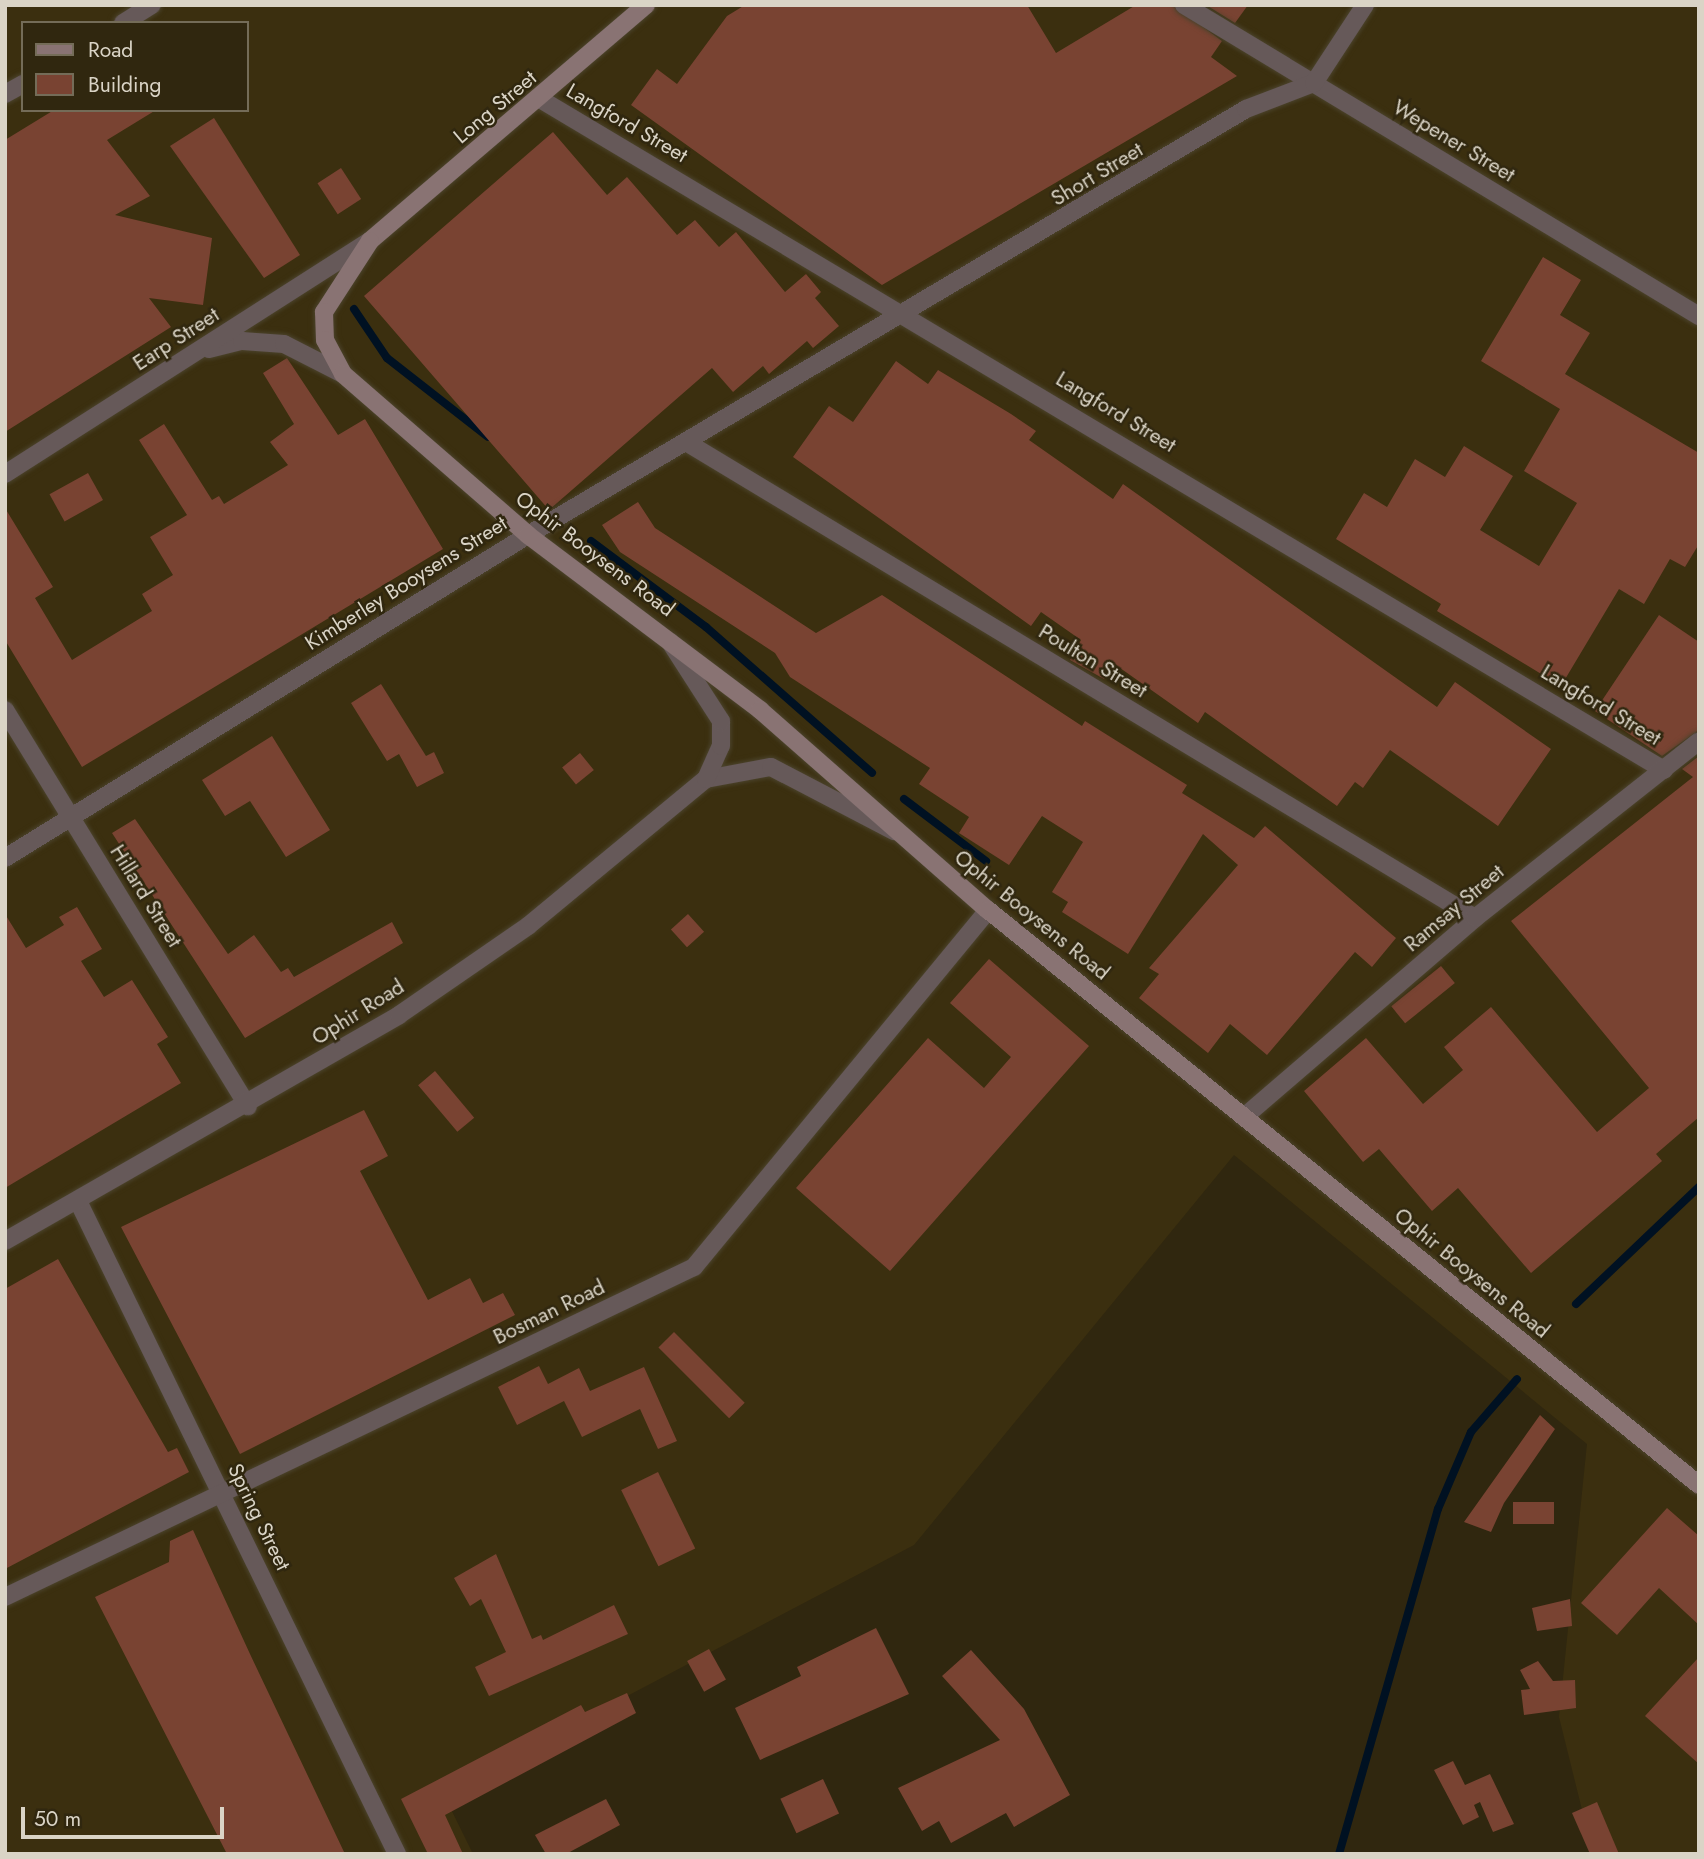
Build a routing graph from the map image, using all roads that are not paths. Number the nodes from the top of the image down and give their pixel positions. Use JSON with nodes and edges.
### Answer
{"nodes":[{"id":1,"x":152,"y":5,"type":"edge"},
{"id":2,"x":646,"y":5,"type":"edge"},
{"id":3,"x":1184,"y":5,"type":"edge"},
{"id":4,"x":1365,"y":5,"type":"edge"},
{"id":5,"x":126,"y":21,"type":"edge"},
{"id":6,"x":1314,"y":83,"type":"junction"},
{"id":7,"x":21,"y":85,"type":"edge"},
{"id":8,"x":5,"y":94,"type":"edge"},
{"id":9,"x":540,"y":99,"type":"junction"},
{"id":10,"x":370,"y":241,"type":"junction"},
{"id":11,"x":907,"y":312,"type":"junction"},
{"id":12,"x":1699,"y":316,"type":"edge"},
{"id":13,"x":196,"y":353,"type":"junction"},
{"id":14,"x":343,"y":374,"type":"junction"},
{"id":15,"x":686,"y":442,"type":"junction"},
{"id":16,"x":5,"y":474,"type":"edge"},
{"id":17,"x":528,"y":535,"type":"junction"},
{"id":18,"x":668,"y":639,"type":"junction"},
{"id":19,"x":5,"y":710,"type":"edge"},
{"id":20,"x":1699,"y":741,"type":"edge"},
{"id":21,"x":1664,"y":770,"type":"junction"},
{"id":22,"x":706,"y":779,"type":"junction"},
{"id":23,"x":71,"y":817,"type":"junction"},
{"id":24,"x":894,"y":831,"type":"junction"},
{"id":25,"x":5,"y":858,"type":"edge"},
{"id":26,"x":988,"y":910,"type":"junction"},
{"id":27,"x":1475,"y":918,"type":"junction"},
{"id":28,"x":248,"y":1106,"type":"junction"},
{"id":29,"x":1244,"y":1117,"type":"junction"},
{"id":30,"x":78,"y":1201,"type":"junction"},
{"id":31,"x":5,"y":1241,"type":"edge"},
{"id":32,"x":1699,"y":1485,"type":"edge"},
{"id":33,"x":224,"y":1497,"type":"junction"},
{"id":34,"x":5,"y":1597,"type":"edge"},
{"id":35,"x":397,"y":1854,"type":"edge"}],
"edges":[{"from":1,"to":5,"type":"street"},
{"from":2,"to":9,"type":"main road","name":"Long Street"},
{"from":3,"to":6,"type":"street","name":"Wepener Street"},
{"from":4,"to":6,"type":"street"},
{"from":6,"to":11,"type":"street","name":"Short Street"},
{"from":6,"to":12,"type":"street","name":"Wepener Street"},
{"from":7,"to":8,"type":"street"},
{"from":9,"to":10,"type":"main road","name":"Long Street"},
{"from":9,"to":11,"type":"street","name":"Langford Street"},
{"from":10,"to":13,"type":"street","name":"Earp Street"},
{"from":10,"to":14,"type":"main road","name":"Long Street"},
{"from":11,"to":15,"type":"street","name":"Kimberley Booysens Street"},
{"from":11,"to":21,"type":"street","name":"Langford Street"},
{"from":13,"to":14,"type":"street"},
{"from":13,"to":16,"type":"street","name":"Earp Street"},
{"from":14,"to":17,"type":"main road","name":"Ophir Booysens Road"},
{"from":15,"to":17,"type":"street","name":"Kimberley Booysens Street"},
{"from":15,"to":27,"type":"street","name":"Poulton Street"},
{"from":17,"to":18,"type":"main road","name":"Ophir Booysens Road"},
{"from":17,"to":23,"type":"street","name":"Kimberley Booysens Street"},
{"from":18,"to":22,"type":"street"},
{"from":18,"to":24,"type":"main road","name":"Ophir Booysens Road"},
{"from":19,"to":23,"type":"street","name":"Hillard Street"},
{"from":20,"to":21,"type":"street","name":"Ramsay Street"},
{"from":21,"to":27,"type":"street","name":"Ramsay Street"},
{"from":22,"to":24,"type":"street"},
{"from":22,"to":28,"type":"street","name":"Ophir Road"},
{"from":23,"to":25,"type":"street","name":"Kimberley Booysens Street"},
{"from":23,"to":28,"type":"street","name":"Hillard Street"},
{"from":24,"to":26,"type":"main road","name":"Ophir Booysens Road"},
{"from":26,"to":29,"type":"main road","name":"Ophir Booysens Road"},
{"from":26,"to":33,"type":"street","name":"Bosman Road"},
{"from":27,"to":29,"type":"street","name":"Ramsay Street"},
{"from":28,"to":30,"type":"street","name":"Ophir Road"},
{"from":29,"to":32,"type":"main road","name":"Ophir Booysens Road"},
{"from":30,"to":31,"type":"street","name":"Ophir Road"},
{"from":30,"to":33,"type":"street","name":"Spring Street"},
{"from":33,"to":34,"type":"street","name":"Bosman Road"},
{"from":33,"to":35,"type":"street","name":"Spring Street"}]}
